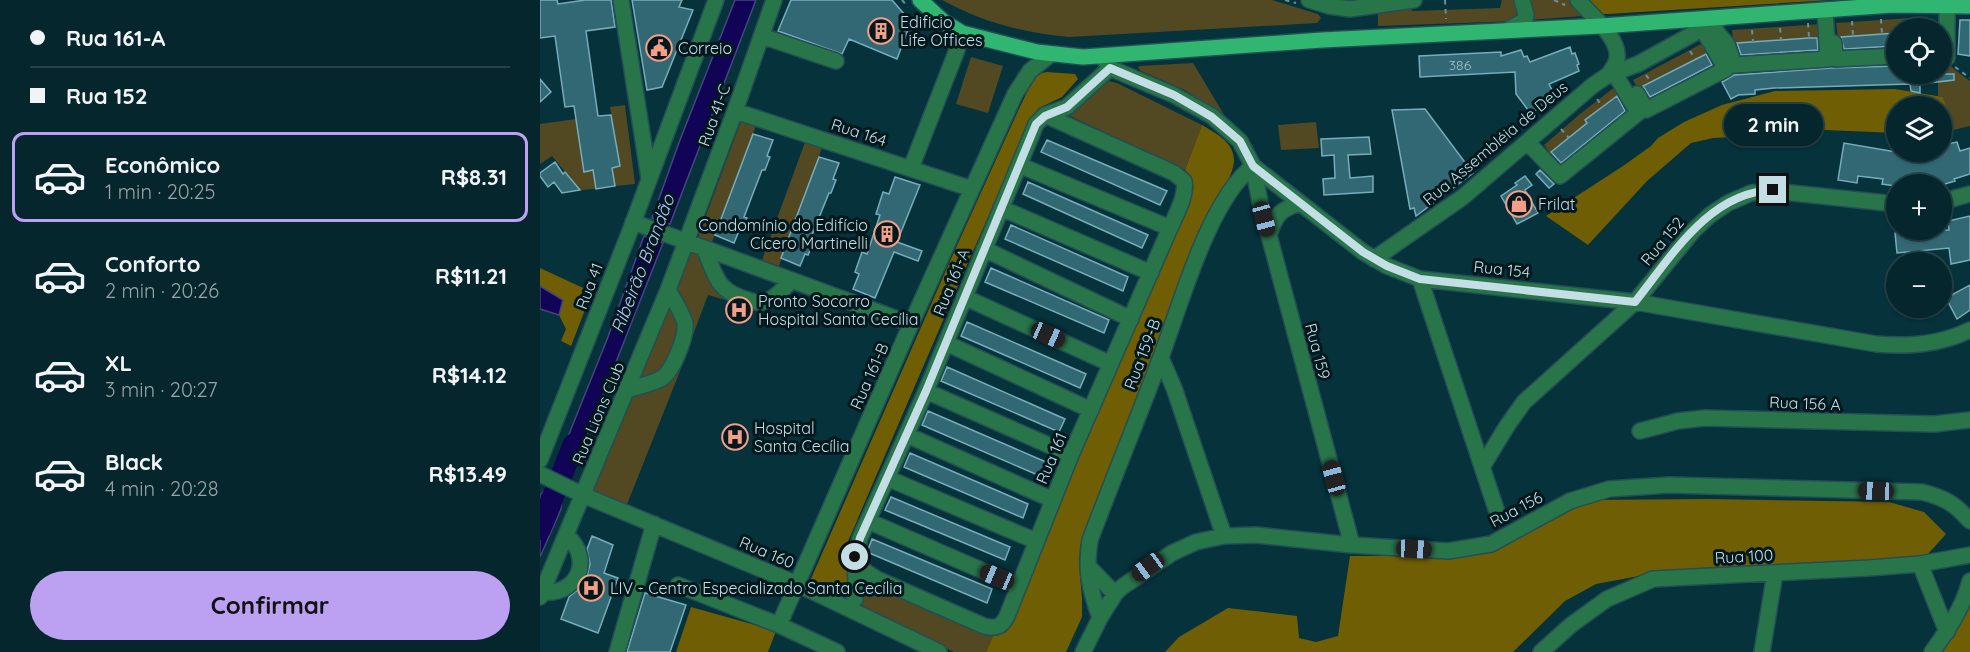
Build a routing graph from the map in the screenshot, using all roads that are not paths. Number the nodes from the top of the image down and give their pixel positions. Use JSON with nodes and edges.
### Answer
{"nodes":[{"id":1,"x":621,"y":0,"type":"edge"},
{"id":2,"x":716,"y":0,"type":"edge"},
{"id":3,"x":774,"y":0,"type":"edge"},
{"id":4,"x":1309,"y":0,"type":"edge"},
{"id":5,"x":1414,"y":0,"type":"edge"},
{"id":6,"x":1522,"y":0,"type":"edge"},
{"id":7,"x":1578,"y":0,"type":"edge"},
{"id":8,"x":1917,"y":0,"type":"edge"},
{"id":9,"x":923,"y":2,"type":"edge"},
{"id":10,"x":1947,"y":5,"type":"junction"},
{"id":11,"x":1901,"y":6,"type":"edge"},
{"id":12,"x":1970,"y":6,"type":"edge"},
{"id":13,"x":1828,"y":10,"type":"junction"},
{"id":14,"x":1946,"y":18,"type":"edge"},
{"id":15,"x":1711,"y":23,"type":"junction"},
{"id":16,"x":1601,"y":26,"type":"junction"},
{"id":17,"x":953,"y":29,"type":"junction"},
{"id":18,"x":1508,"y":30,"type":"junction"},
{"id":19,"x":762,"y":36,"type":"junction"},
{"id":20,"x":1830,"y":37,"type":"junction"},
{"id":21,"x":1051,"y":54,"type":"junction"},
{"id":22,"x":1886,"y":56,"type":"edge"},
{"id":23,"x":836,"y":61,"type":"dead end"},
{"id":24,"x":1106,"y":62,"type":"junction"},
{"id":25,"x":1616,"y":73,"type":"junction"},
{"id":26,"x":735,"y":111,"type":"junction"},
{"id":27,"x":1045,"y":116,"type":"junction"},
{"id":28,"x":1527,"y":142,"type":"junction"},
{"id":29,"x":1019,"y":165,"type":"junction"},
{"id":30,"x":1253,"y":166,"type":"junction"},
{"id":31,"x":911,"y":168,"type":"junction"},
{"id":32,"x":649,"y":179,"type":"junction"},
{"id":33,"x":972,"y":189,"type":"junction"},
{"id":34,"x":1970,"y":194,"type":"edge"},
{"id":35,"x":1952,"y":199,"type":"edge"},
{"id":36,"x":1300,"y":202,"type":"junction"},
{"id":37,"x":1886,"y":203,"type":"edge"},
{"id":38,"x":1001,"y":208,"type":"junction"},
{"id":39,"x":637,"y":224,"type":"junction"},
{"id":40,"x":1170,"y":228,"type":"junction"},
{"id":41,"x":1269,"y":235,"type":"junction"},
{"id":42,"x":686,"y":241,"type":"junction"},
{"id":43,"x":704,"y":248,"type":"junction"},
{"id":44,"x":984,"y":249,"type":"junction"},
{"id":45,"x":1374,"y":259,"type":"junction"},
{"id":46,"x":1151,"y":273,"type":"junction"},
{"id":47,"x":1420,"y":279,"type":"junction"},
{"id":48,"x":792,"y":280,"type":"junction"},
{"id":49,"x":668,"y":290,"type":"junction"},
{"id":50,"x":964,"y":297,"type":"junction"},
{"id":51,"x":1635,"y":302,"type":"junction"},
{"id":52,"x":1131,"y":319,"type":"junction"},
{"id":53,"x":911,"y":324,"type":"junction"},
{"id":54,"x":1970,"y":330,"type":"edge"},
{"id":55,"x":946,"y":343,"type":"junction"},
{"id":56,"x":1161,"y":358,"type":"junction"},
{"id":57,"x":1112,"y":364,"type":"junction"},
{"id":58,"x":627,"y":390,"type":"junction"},
{"id":59,"x":926,"y":391,"type":"junction"},
{"id":60,"x":1091,"y":410,"type":"junction"},
{"id":61,"x":1970,"y":420,"type":"edge"},
{"id":62,"x":1640,"y":431,"type":"dead end"},
{"id":63,"x":907,"y":435,"type":"junction"},
{"id":64,"x":1071,"y":455,"type":"junction"},
{"id":65,"x":540,"y":460,"type":"edge"},
{"id":66,"x":1482,"y":467,"type":"junction"},
{"id":67,"x":540,"y":474,"type":"edge"},
{"id":68,"x":887,"y":478,"type":"junction"},
{"id":69,"x":581,"y":494,"type":"junction"},
{"id":70,"x":1053,"y":500,"type":"junction"},
{"id":71,"x":1496,"y":509,"type":"dead end"},
{"id":72,"x":868,"y":521,"type":"junction"},
{"id":73,"x":1970,"y":521,"type":"edge"},
{"id":74,"x":654,"y":524,"type":"junction"},
{"id":75,"x":566,"y":535,"type":"junction"},
{"id":76,"x":1224,"y":536,"type":"junction"},
{"id":77,"x":1036,"y":541,"type":"junction"},
{"id":78,"x":1352,"y":545,"type":"junction"},
{"id":79,"x":1970,"y":555,"type":"edge"},
{"id":80,"x":854,"y":564,"type":"junction"},
{"id":81,"x":1920,"y":564,"type":"junction"},
{"id":82,"x":1088,"y":566,"type":"junction"},
{"id":83,"x":1775,"y":573,"type":"junction"},
{"id":84,"x":877,"y":579,"type":"junction"},
{"id":85,"x":1970,"y":580,"type":"edge"},
{"id":86,"x":797,"y":584,"type":"junction"},
{"id":87,"x":678,"y":585,"type":"dead end"},
{"id":88,"x":1018,"y":586,"type":"junction"},
{"id":89,"x":1115,"y":594,"type":"junction"},
{"id":90,"x":541,"y":595,"type":"edge"},
{"id":91,"x":852,"y":603,"type":"junction"},
{"id":92,"x":1100,"y":618,"type":"junction"},
{"id":93,"x":779,"y":625,"type":"junction"},
{"id":94,"x":1947,"y":632,"type":"junction"},
{"id":95,"x":617,"y":652,"type":"edge"},
{"id":96,"x":837,"y":652,"type":"edge"},
{"id":97,"x":939,"y":652,"type":"edge"},
{"id":98,"x":1083,"y":652,"type":"edge"},
{"id":99,"x":1541,"y":652,"type":"edge"},
{"id":100,"x":1762,"y":652,"type":"edge"},
{"id":101,"x":1932,"y":652,"type":"edge"}],
"edges":[{"from":1,"to":32,"type":"street"},
{"from":2,"to":32,"type":"street","name":"Rua 41"},
{"from":3,"to":19,"type":"street","name":"Rua 41-C"},
{"from":4,"to":5,"type":"street"},
{"from":6,"to":18,"type":"street"},
{"from":7,"to":16,"type":"street"},
{"from":8,"to":11,"type":"main road"},
{"from":9,"to":17,"type":"main road"},
{"from":10,"to":11,"type":"main road"},
{"from":10,"to":12,"type":"main road"},
{"from":10,"to":14,"type":"street"},
{"from":11,"to":13,"type":"main road"},
{"from":13,"to":15,"type":"main road"},
{"from":13,"to":20,"type":"street"},
{"from":15,"to":16,"type":"main road"},
{"from":15,"to":20,"type":"street"},
{"from":15,"to":25,"type":"street","name":"Rua Assembléia de Deus"},
{"from":15,"to":25,"type":"street"},
{"from":16,"to":18,"type":"main road"},
{"from":16,"to":25,"type":"street"},
{"from":17,"to":21,"type":"main road"},
{"from":17,"to":31,"type":"street"},
{"from":18,"to":24,"type":"main road"},
{"from":19,"to":23,"type":"street"},
{"from":19,"to":26,"type":"street","name":"Rua 41-C"},
{"from":20,"to":22,"type":"street"},
{"from":21,"to":24,"type":"main road"},
{"from":21,"to":33,"type":"street","name":"Rua 161-B"},
{"from":24,"to":27,"type":"street"},
{"from":24,"to":30,"type":"street","name":"Rua 154"},
{"from":25,"to":28,"type":"street","name":"Rua Assembléia de Deus"},
{"from":25,"to":28,"type":"street"},
{"from":26,"to":31,"type":"street","name":"Rua 164"},
{"from":26,"to":42,"type":"street","name":"Rua 41-C"},
{"from":27,"to":29,"type":"street","name":"Rua 161-A"},
{"from":27,"to":40,"type":"street","name":"Rua 161"},
{"from":28,"to":45,"type":"street","name":"Rua Assembléia de Deus"},
{"from":29,"to":38,"type":"street","name":"Rua 161-A"},
{"from":29,"to":40,"type":"street"},
{"from":30,"to":36,"type":"street","name":"Rua 154"},
{"from":30,"to":41,"type":"street","name":"Rua 159"},
{"from":30,"to":56,"type":"street","name":"Rua 159-B"},
{"from":31,"to":33,"type":"street","name":"Rua 164"},
{"from":32,"to":39,"type":"street","name":"Rua 41"},
{"from":33,"to":53,"type":"street","name":"Rua 161-B"},
{"from":34,"to":35,"type":"street"},
{"from":36,"to":41,"type":"street"},
{"from":36,"to":45,"type":"street","name":"Rua 154"},
{"from":37,"to":51,"type":"street","name":"Rua 152"},
{"from":38,"to":44,"type":"street","name":"Rua 161-A"},
{"from":38,"to":46,"type":"street"},
{"from":39,"to":42,"type":"street"},
{"from":39,"to":65,"type":"street","name":"Rua 41"},
{"from":40,"to":46,"type":"street","name":"Rua 161"},
{"from":41,"to":78,"type":"street","name":"Rua 159"},
{"from":42,"to":43,"type":"street"},
{"from":42,"to":49,"type":"street","name":"Rua Lions Club"},
{"from":43,"to":48,"type":"street"},
{"from":43,"to":48,"type":"street"},
{"from":44,"to":50,"type":"street","name":"Rua 161-A"},
{"from":44,"to":52,"type":"street"},
{"from":45,"to":47,"type":"street","name":"Rua 154"},
{"from":46,"to":52,"type":"street","name":"Rua 161"},
{"from":47,"to":51,"type":"street","name":"Rua 154"},
{"from":47,"to":66,"type":"street"},
{"from":48,"to":53,"type":"street"},
{"from":49,"to":58,"type":"street","name":"Rua Lions Club"},
{"from":49,"to":58,"type":"street"},
{"from":50,"to":55,"type":"street","name":"Rua 161-A"},
{"from":50,"to":57,"type":"street"},
{"from":51,"to":54,"type":"street","name":"Rua 154"},
{"from":51,"to":66,"type":"street","name":"Rua 152"},
{"from":52,"to":57,"type":"street","name":"Rua 161"},
{"from":53,"to":86,"type":"street","name":"Rua 161-B"},
{"from":55,"to":59,"type":"street","name":"Rua 161-A"},
{"from":55,"to":60,"type":"street"},
{"from":56,"to":76,"type":"street"},
{"from":56,"to":82,"type":"street","name":"Rua 159-B"},
{"from":57,"to":60,"type":"street","name":"Rua 161"},
{"from":58,"to":69,"type":"street","name":"Rua Lions Club"},
{"from":59,"to":63,"type":"street","name":"Rua 161-A"},
{"from":59,"to":64,"type":"street"},
{"from":60,"to":64,"type":"street","name":"Rua 161"},
{"from":61,"to":62,"type":"street","name":"Rua 156 A"},
{"from":63,"to":68,"type":"street","name":"Rua 161-A"},
{"from":63,"to":70,"type":"street"},
{"from":64,"to":70,"type":"street","name":"Rua 161"},
{"from":66,"to":71,"type":"street"},
{"from":67,"to":69,"type":"street"},
{"from":68,"to":72,"type":"street","name":"Rua 161-A"},
{"from":68,"to":77,"type":"street"},
{"from":69,"to":74,"type":"street","name":"Rua 160"},
{"from":69,"to":75,"type":"street","name":"Rua Lions Club"},
{"from":70,"to":77,"type":"street","name":"Rua 161"},
{"from":72,"to":80,"type":"street","name":"Rua 161-A"},
{"from":72,"to":88,"type":"street"},
{"from":73,"to":78,"type":"street","name":"Rua 156"},
{"from":74,"to":86,"type":"street","name":"Rua 160"},
{"from":74,"to":95,"type":"street"},
{"from":75,"to":90,"type":"street","name":"Rua Lions Club"},
{"from":75,"to":90,"type":"street"},
{"from":76,"to":78,"type":"street","name":"Rua 156"},
{"from":76,"to":89,"type":"street","name":"Rua 156"},
{"from":77,"to":88,"type":"street","name":"Rua 161"},
{"from":79,"to":81,"type":"street","name":"Rua 100"},
{"from":80,"to":84,"type":"street","name":"Rua 161"},
{"from":80,"to":91,"type":"street","name":"Rua 161-A"},
{"from":81,"to":83,"type":"street","name":"Rua 100"},
{"from":81,"to":94,"type":"street"},
{"from":82,"to":89,"type":"street"},
{"from":82,"to":92,"type":"street","name":"Rua 159-B"},
{"from":83,"to":99,"type":"street","name":"Rua 100"},
{"from":83,"to":100,"type":"street"},
{"from":84,"to":88,"type":"street","name":"Rua 161"},
{"from":84,"to":91,"type":"street"},
{"from":85,"to":94,"type":"street"},
{"from":86,"to":91,"type":"street","name":"Rua 160"},
{"from":86,"to":93,"type":"street","name":"Rua 161-B"},
{"from":87,"to":93,"type":"street"},
{"from":89,"to":92,"type":"street","name":"Rua 156"},
{"from":91,"to":97,"type":"street","name":"Rua 160"},
{"from":92,"to":98,"type":"street","name":"Rua 156"},
{"from":93,"to":96,"type":"street"},
{"from":94,"to":101,"type":"street"}]}
